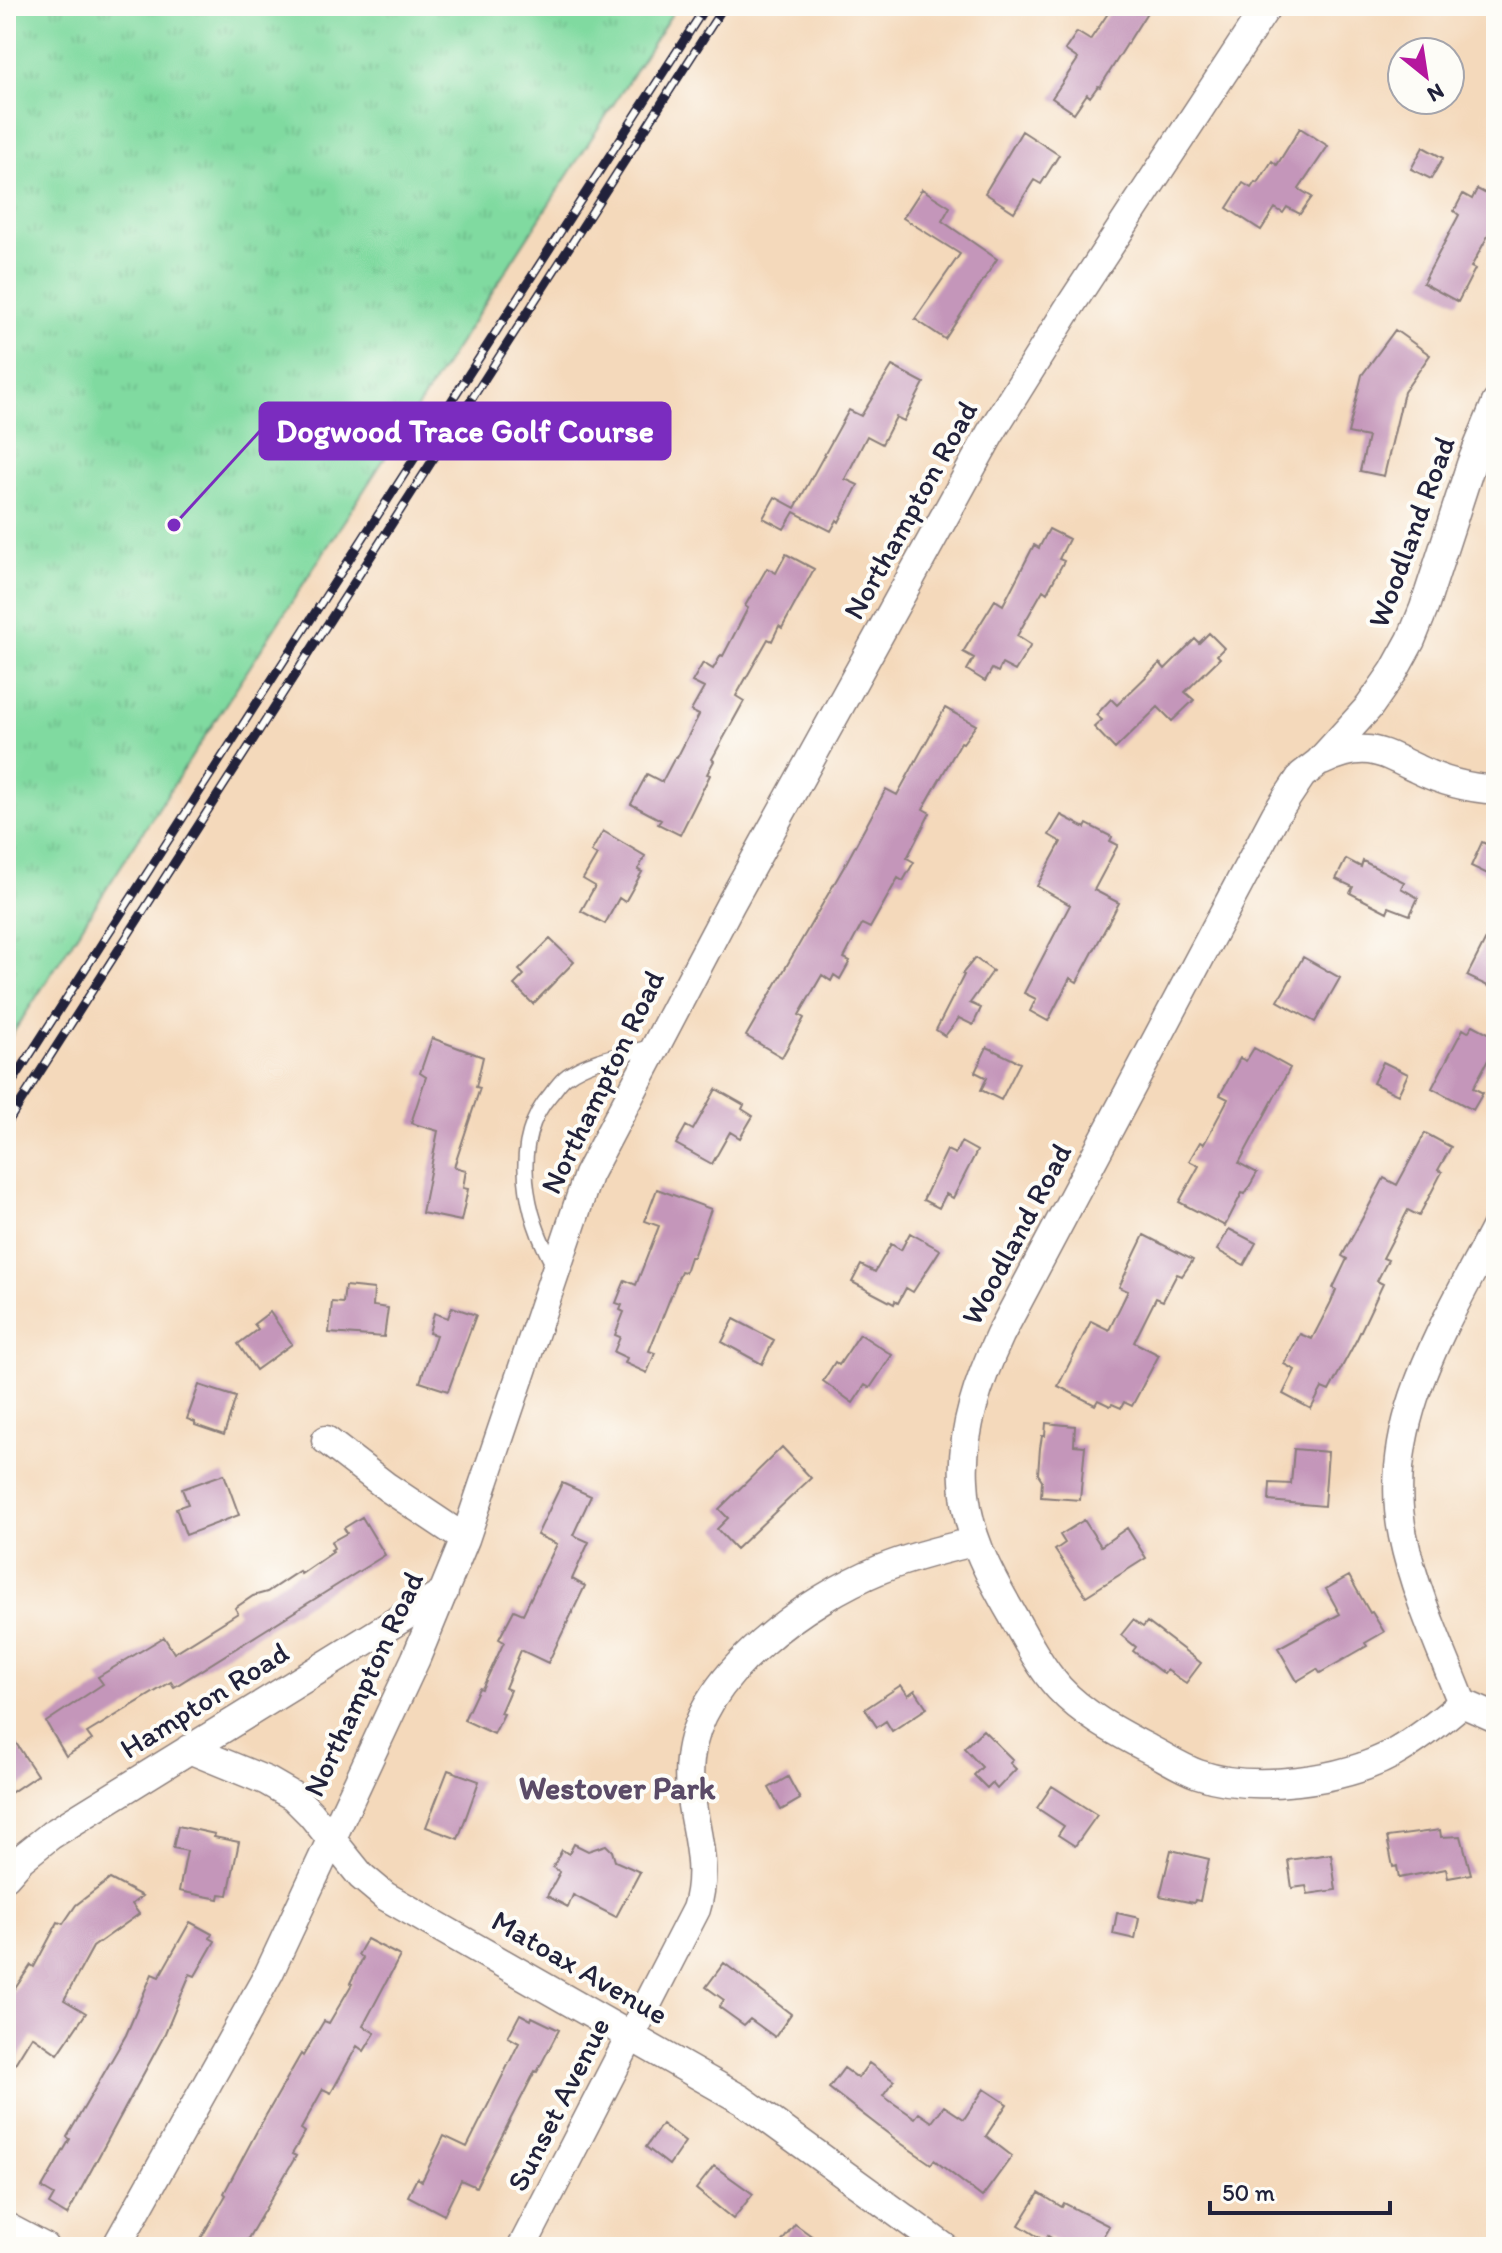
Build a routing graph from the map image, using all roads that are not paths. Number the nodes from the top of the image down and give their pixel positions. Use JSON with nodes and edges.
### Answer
{"nodes":[{"id":1,"x":1267,"y":6,"type":"edge"},
{"id":2,"x":1496,"y":403,"type":"edge"},
{"id":3,"x":1319,"y":762,"type":"junction"},
{"id":4,"x":1496,"y":790,"type":"edge"},
{"id":5,"x":655,"y":1046,"type":"junction"},
{"id":6,"x":1496,"y":1226,"type":"edge"},
{"id":7,"x":555,"y":1268,"type":"junction"},
{"id":8,"x":326,"y":1440,"type":"dead end"},
{"id":9,"x":465,"y":1539,"type":"junction"},
{"id":10,"x":974,"y":1542,"type":"junction"},
{"id":11,"x":444,"y":1592,"type":"junction"},
{"id":12,"x":1462,"y":1703,"type":"junction"},
{"id":13,"x":1496,"y":1718,"type":"edge"},
{"id":14,"x":189,"y":1749,"type":"junction"},
{"id":15,"x":330,"y":1838,"type":"junction"},
{"id":16,"x":6,"y":1876,"type":"edge"},
{"id":17,"x":632,"y":2035,"type":"junction"},
{"id":18,"x":6,"y":2227,"type":"edge"},
{"id":19,"x":44,"y":2247,"type":"edge"},
{"id":20,"x":116,"y":2247,"type":"edge"},
{"id":21,"x":522,"y":2247,"type":"edge"},
{"id":22,"x":944,"y":2247,"type":"edge"}],
"edges":[{"from":1,"to":5,"type":"street","name":"Northampton Road"},
{"from":2,"to":3,"type":"street","name":"Woodland Road"},
{"from":3,"to":4,"type":"street"},
{"from":3,"to":10,"type":"street","name":"Woodland Road"},
{"from":5,"to":7,"type":"street","name":"Northampton Road"},
{"from":5,"to":7,"type":"lane"},
{"from":6,"to":12,"type":"street"},
{"from":7,"to":9,"type":"street","name":"Northampton Road"},
{"from":8,"to":9,"type":"street"},
{"from":9,"to":11,"type":"street","name":"Northampton Road"},
{"from":10,"to":12,"type":"street","name":"Woodland Road"},
{"from":10,"to":17,"type":"street","name":"Sunset Avenue"},
{"from":11,"to":14,"type":"street","name":"Hampton Road"},
{"from":11,"to":15,"type":"street","name":"Northampton Road"},
{"from":12,"to":13,"type":"street"},
{"from":14,"to":15,"type":"street","name":"Matoax Avenue"},
{"from":14,"to":16,"type":"street","name":"Hampton Road"},
{"from":15,"to":17,"type":"street","name":"Matoax Avenue"},
{"from":15,"to":20,"type":"street","name":"Northampton Road"},
{"from":17,"to":21,"type":"street","name":"Sunset Avenue"},
{"from":17,"to":22,"type":"street","name":"Matoax Avenue"},
{"from":18,"to":19,"type":"street"}]}
